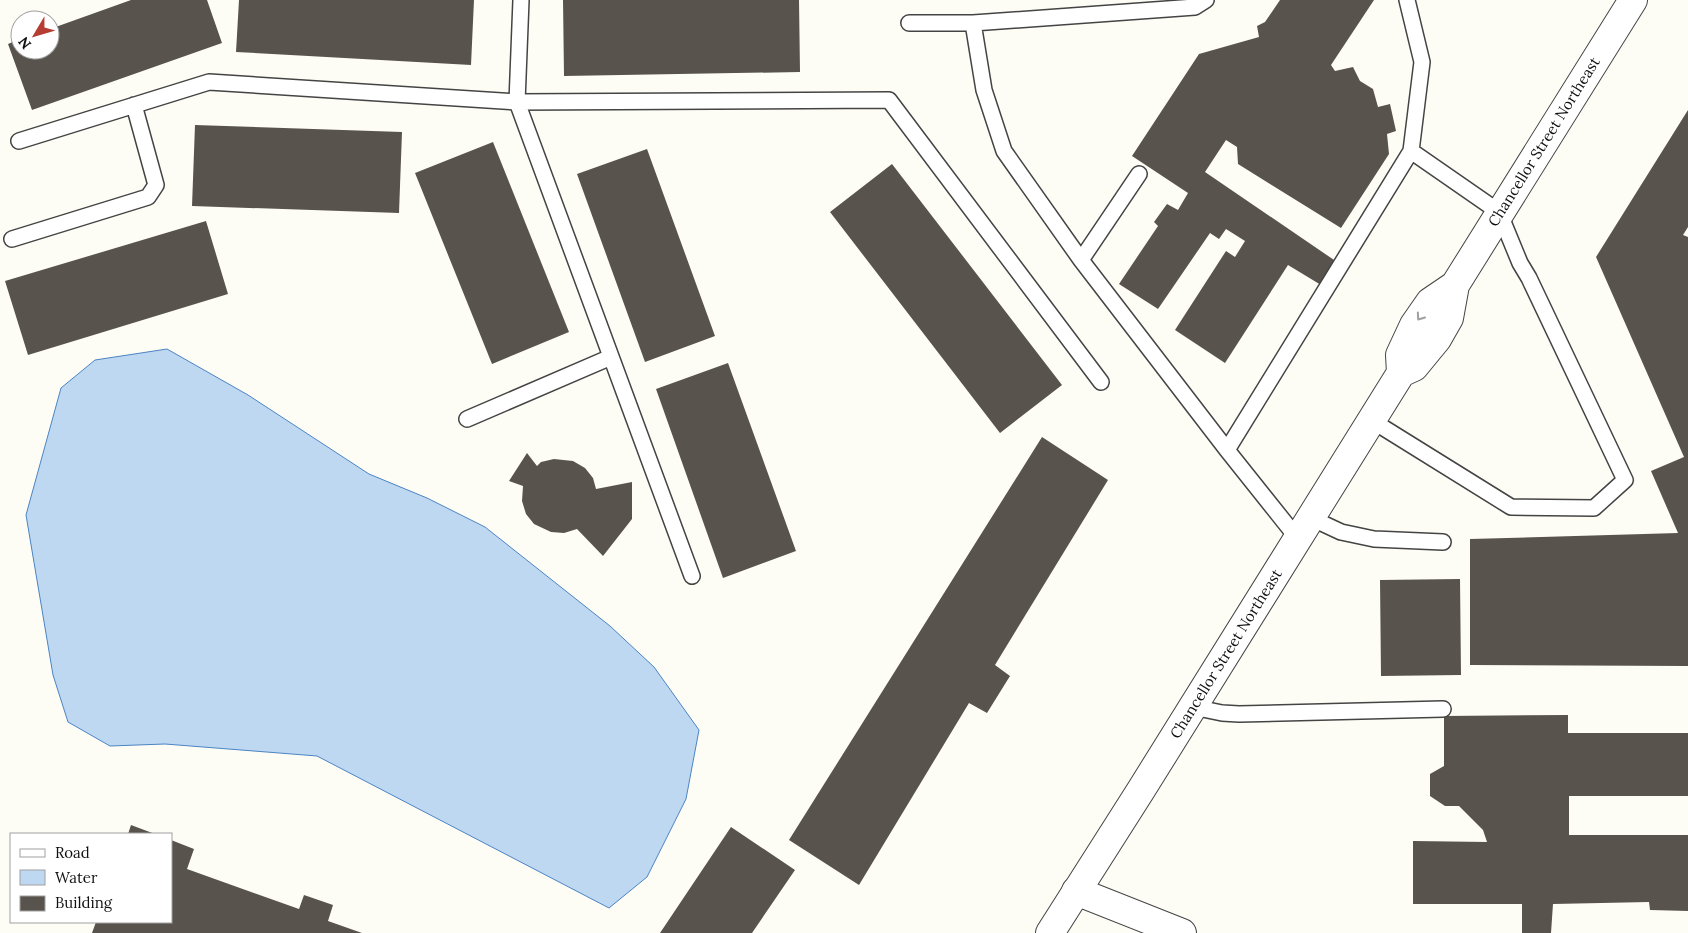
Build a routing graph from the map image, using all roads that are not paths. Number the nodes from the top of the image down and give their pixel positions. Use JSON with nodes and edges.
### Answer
{"nodes":[{"id":1,"x":521,"y":0,"type":"edge"},
{"id":2,"x":1206,"y":0,"type":"edge"},
{"id":3,"x":1407,"y":0,"type":"edge"},
{"id":4,"x":1633,"y":0,"type":"edge"},
{"id":5,"x":909,"y":23,"type":"dead end"},
{"id":6,"x":973,"y":23,"type":"junction"},
{"id":7,"x":517,"y":102,"type":"junction"},
{"id":8,"x":134,"y":106,"type":"junction"},
{"id":9,"x":19,"y":141,"type":"dead end"},
{"id":10,"x":1411,"y":151,"type":"junction"},
{"id":11,"x":1139,"y":174,"type":"dead end"},
{"id":12,"x":1500,"y":212,"type":"junction"},
{"id":13,"x":12,"y":239,"type":"dead end"},
{"id":14,"x":1081,"y":260,"type":"junction"},
{"id":15,"x":611,"y":357,"type":"junction"},
{"id":16,"x":1101,"y":382,"type":"dead end"},
{"id":17,"x":466,"y":419,"type":"dead end"},
{"id":18,"x":1372,"y":420,"type":"junction"},
{"id":19,"x":1226,"y":450,"type":"junction"},
{"id":20,"x":1304,"y":529,"type":"junction"},
{"id":21,"x":1444,"y":542,"type":"dead end"},
{"id":22,"x":692,"y":576,"type":"dead end"},
{"id":23,"x":1193,"y":707,"type":"junction"},
{"id":24,"x":1443,"y":709,"type":"dead end"},
{"id":25,"x":1076,"y":891,"type":"junction"},
{"id":26,"x":1050,"y":933,"type":"edge"},
{"id":27,"x":1182,"y":933,"type":"edge"}],
"edges":[{"from":1,"to":7,"type":"lane"},
{"from":2,"to":6,"type":"lane"},
{"from":3,"to":10,"type":"lane"},
{"from":4,"to":12,"type":"street","name":"Chancellor Street Northeast"},
{"from":5,"to":6,"type":"lane"},
{"from":6,"to":14,"type":"lane"},
{"from":7,"to":8,"type":"lane"},
{"from":7,"to":15,"type":"lane"},
{"from":7,"to":16,"type":"lane"},
{"from":8,"to":9,"type":"lane"},
{"from":8,"to":13,"type":"lane"},
{"from":10,"to":12,"type":"lane"},
{"from":10,"to":19,"type":"lane"},
{"from":11,"to":14,"type":"lane"},
{"from":12,"to":18,"type":"street","name":"Chancellor Street Northeast"},
{"from":12,"to":18,"type":"lane"},
{"from":14,"to":19,"type":"lane"},
{"from":15,"to":17,"type":"lane"},
{"from":15,"to":22,"type":"lane"},
{"from":18,"to":20,"type":"street","name":"Chancellor Street Northeast"},
{"from":19,"to":20,"type":"lane"},
{"from":20,"to":21,"type":"lane"},
{"from":20,"to":23,"type":"street","name":"Chancellor Street Northeast"},
{"from":23,"to":24,"type":"lane"},
{"from":23,"to":25,"type":"street","name":"Chancellor Street Northeast"},
{"from":25,"to":26,"type":"street","name":"Chancellor Street Northeast"},
{"from":25,"to":27,"type":"street"}]}
